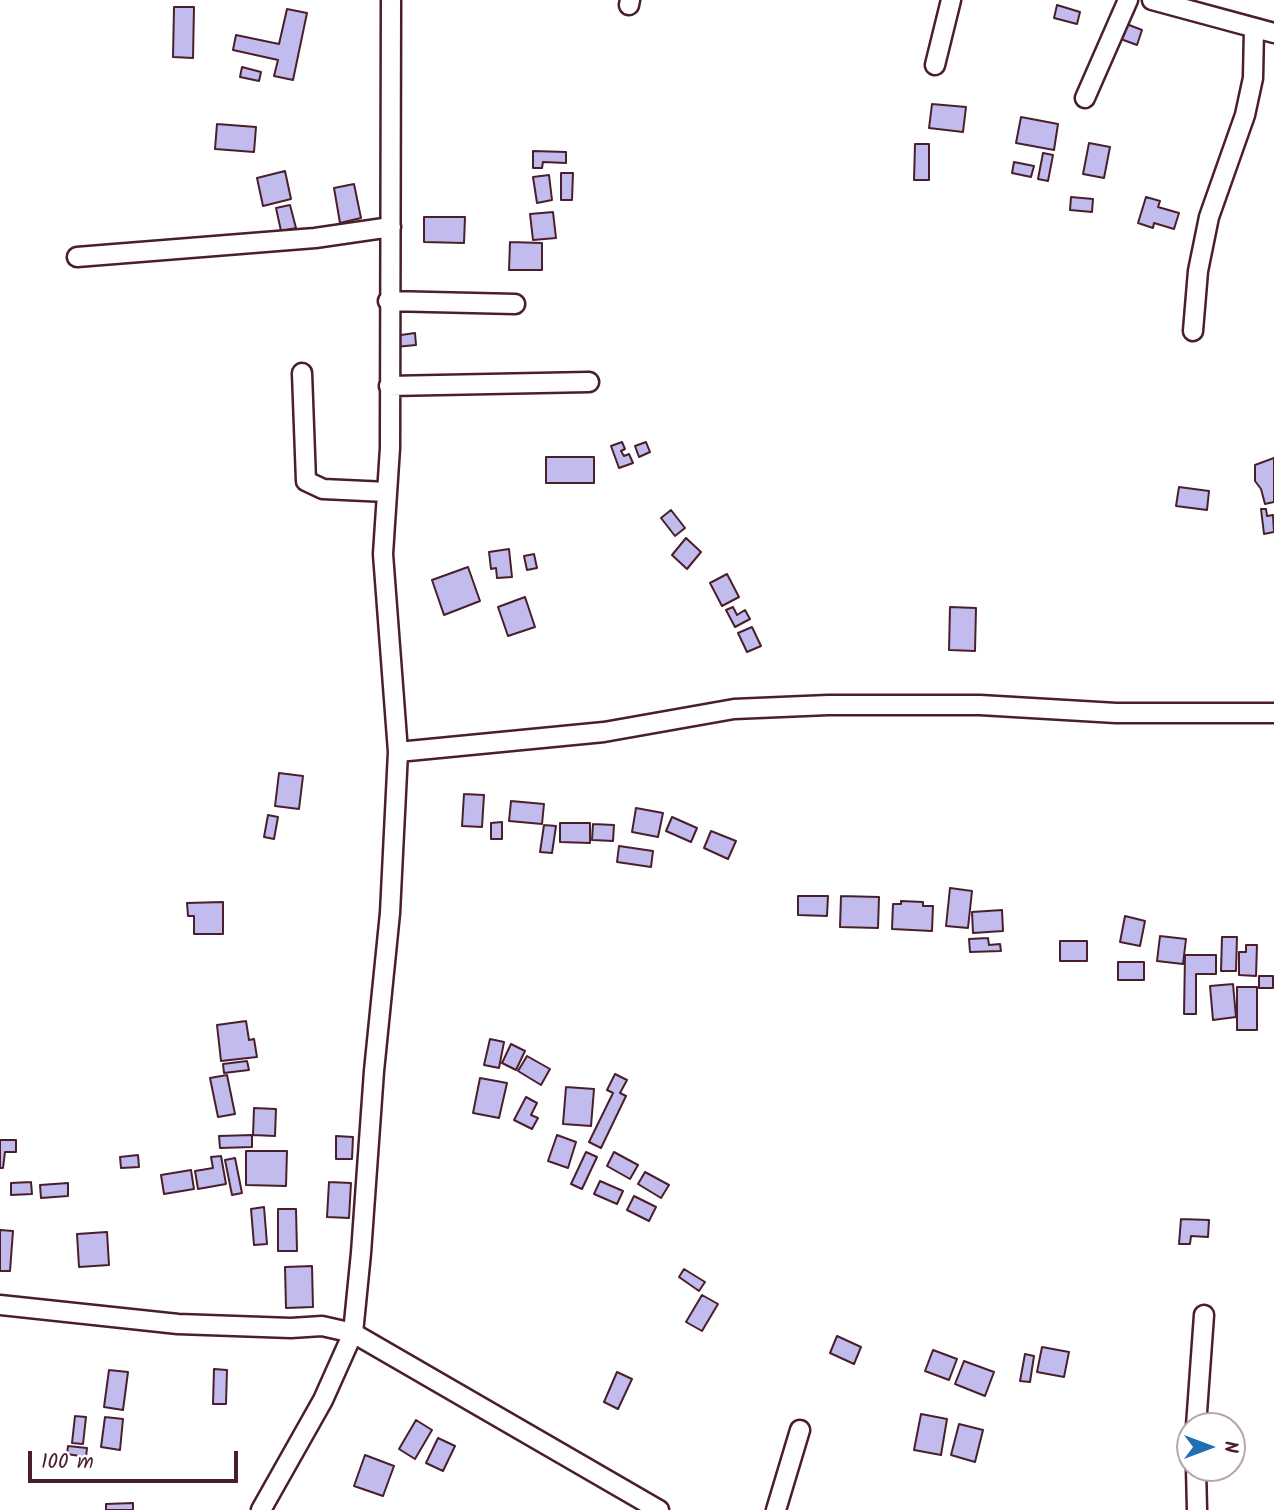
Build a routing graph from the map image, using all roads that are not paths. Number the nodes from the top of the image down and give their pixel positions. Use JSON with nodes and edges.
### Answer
{"nodes":[{"id":1,"x":391,"y":0,"type":"edge"},
{"id":2,"x":951,"y":0,"type":"edge"},
{"id":3,"x":1128,"y":0,"type":"edge"},
{"id":4,"x":1152,"y":0,"type":"edge"},
{"id":5,"x":1254,"y":29,"type":"junction"},
{"id":6,"x":1274,"y":33,"type":"edge"},
{"id":7,"x":935,"y":65,"type":"dead end"},
{"id":8,"x":1085,"y":99,"type":"dead end"},
{"id":9,"x":391,"y":228,"type":"junction"},
{"id":10,"x":77,"y":257,"type":"dead end"},
{"id":11,"x":388,"y":301,"type":"junction"},
{"id":12,"x":515,"y":304,"type":"dead end"},
{"id":13,"x":1193,"y":331,"type":"dead end"},
{"id":14,"x":302,"y":373,"type":"dead end"},
{"id":15,"x":589,"y":382,"type":"dead end"},
{"id":16,"x":389,"y":386,"type":"junction"},
{"id":17,"x":387,"y":492,"type":"junction"},
{"id":18,"x":1274,"y":713,"type":"edge"},
{"id":19,"x":398,"y":752,"type":"junction"},
{"id":20,"x":0,"y":1304,"type":"edge"},
{"id":21,"x":1204,"y":1315,"type":"dead end"},
{"id":22,"x":353,"y":1333,"type":"junction"},
{"id":23,"x":1197,"y":1412,"type":"edge"},
{"id":24,"x":800,"y":1430,"type":"dead end"},
{"id":25,"x":1196,"y":1482,"type":"edge"},
{"id":26,"x":261,"y":1510,"type":"edge"},
{"id":27,"x":659,"y":1510,"type":"edge"},
{"id":28,"x":776,"y":1510,"type":"edge"},
{"id":29,"x":1197,"y":1510,"type":"edge"}],
"edges":[{"from":1,"to":9,"type":"street"},
{"from":2,"to":7,"type":"street"},
{"from":3,"to":8,"type":"street"},
{"from":4,"to":5,"type":"street"},
{"from":5,"to":6,"type":"street"},
{"from":5,"to":13,"type":"street"},
{"from":9,"to":10,"type":"street"},
{"from":9,"to":11,"type":"street"},
{"from":11,"to":12,"type":"street"},
{"from":11,"to":16,"type":"street"},
{"from":14,"to":17,"type":"street"},
{"from":15,"to":16,"type":"street"},
{"from":16,"to":17,"type":"street"},
{"from":17,"to":19,"type":"street"},
{"from":18,"to":19,"type":"street"},
{"from":19,"to":22,"type":"street"},
{"from":20,"to":22,"type":"street"},
{"from":21,"to":23,"type":"street"},
{"from":22,"to":26,"type":"street"},
{"from":22,"to":27,"type":"street"},
{"from":24,"to":28,"type":"street"},
{"from":25,"to":29,"type":"street"}]}
